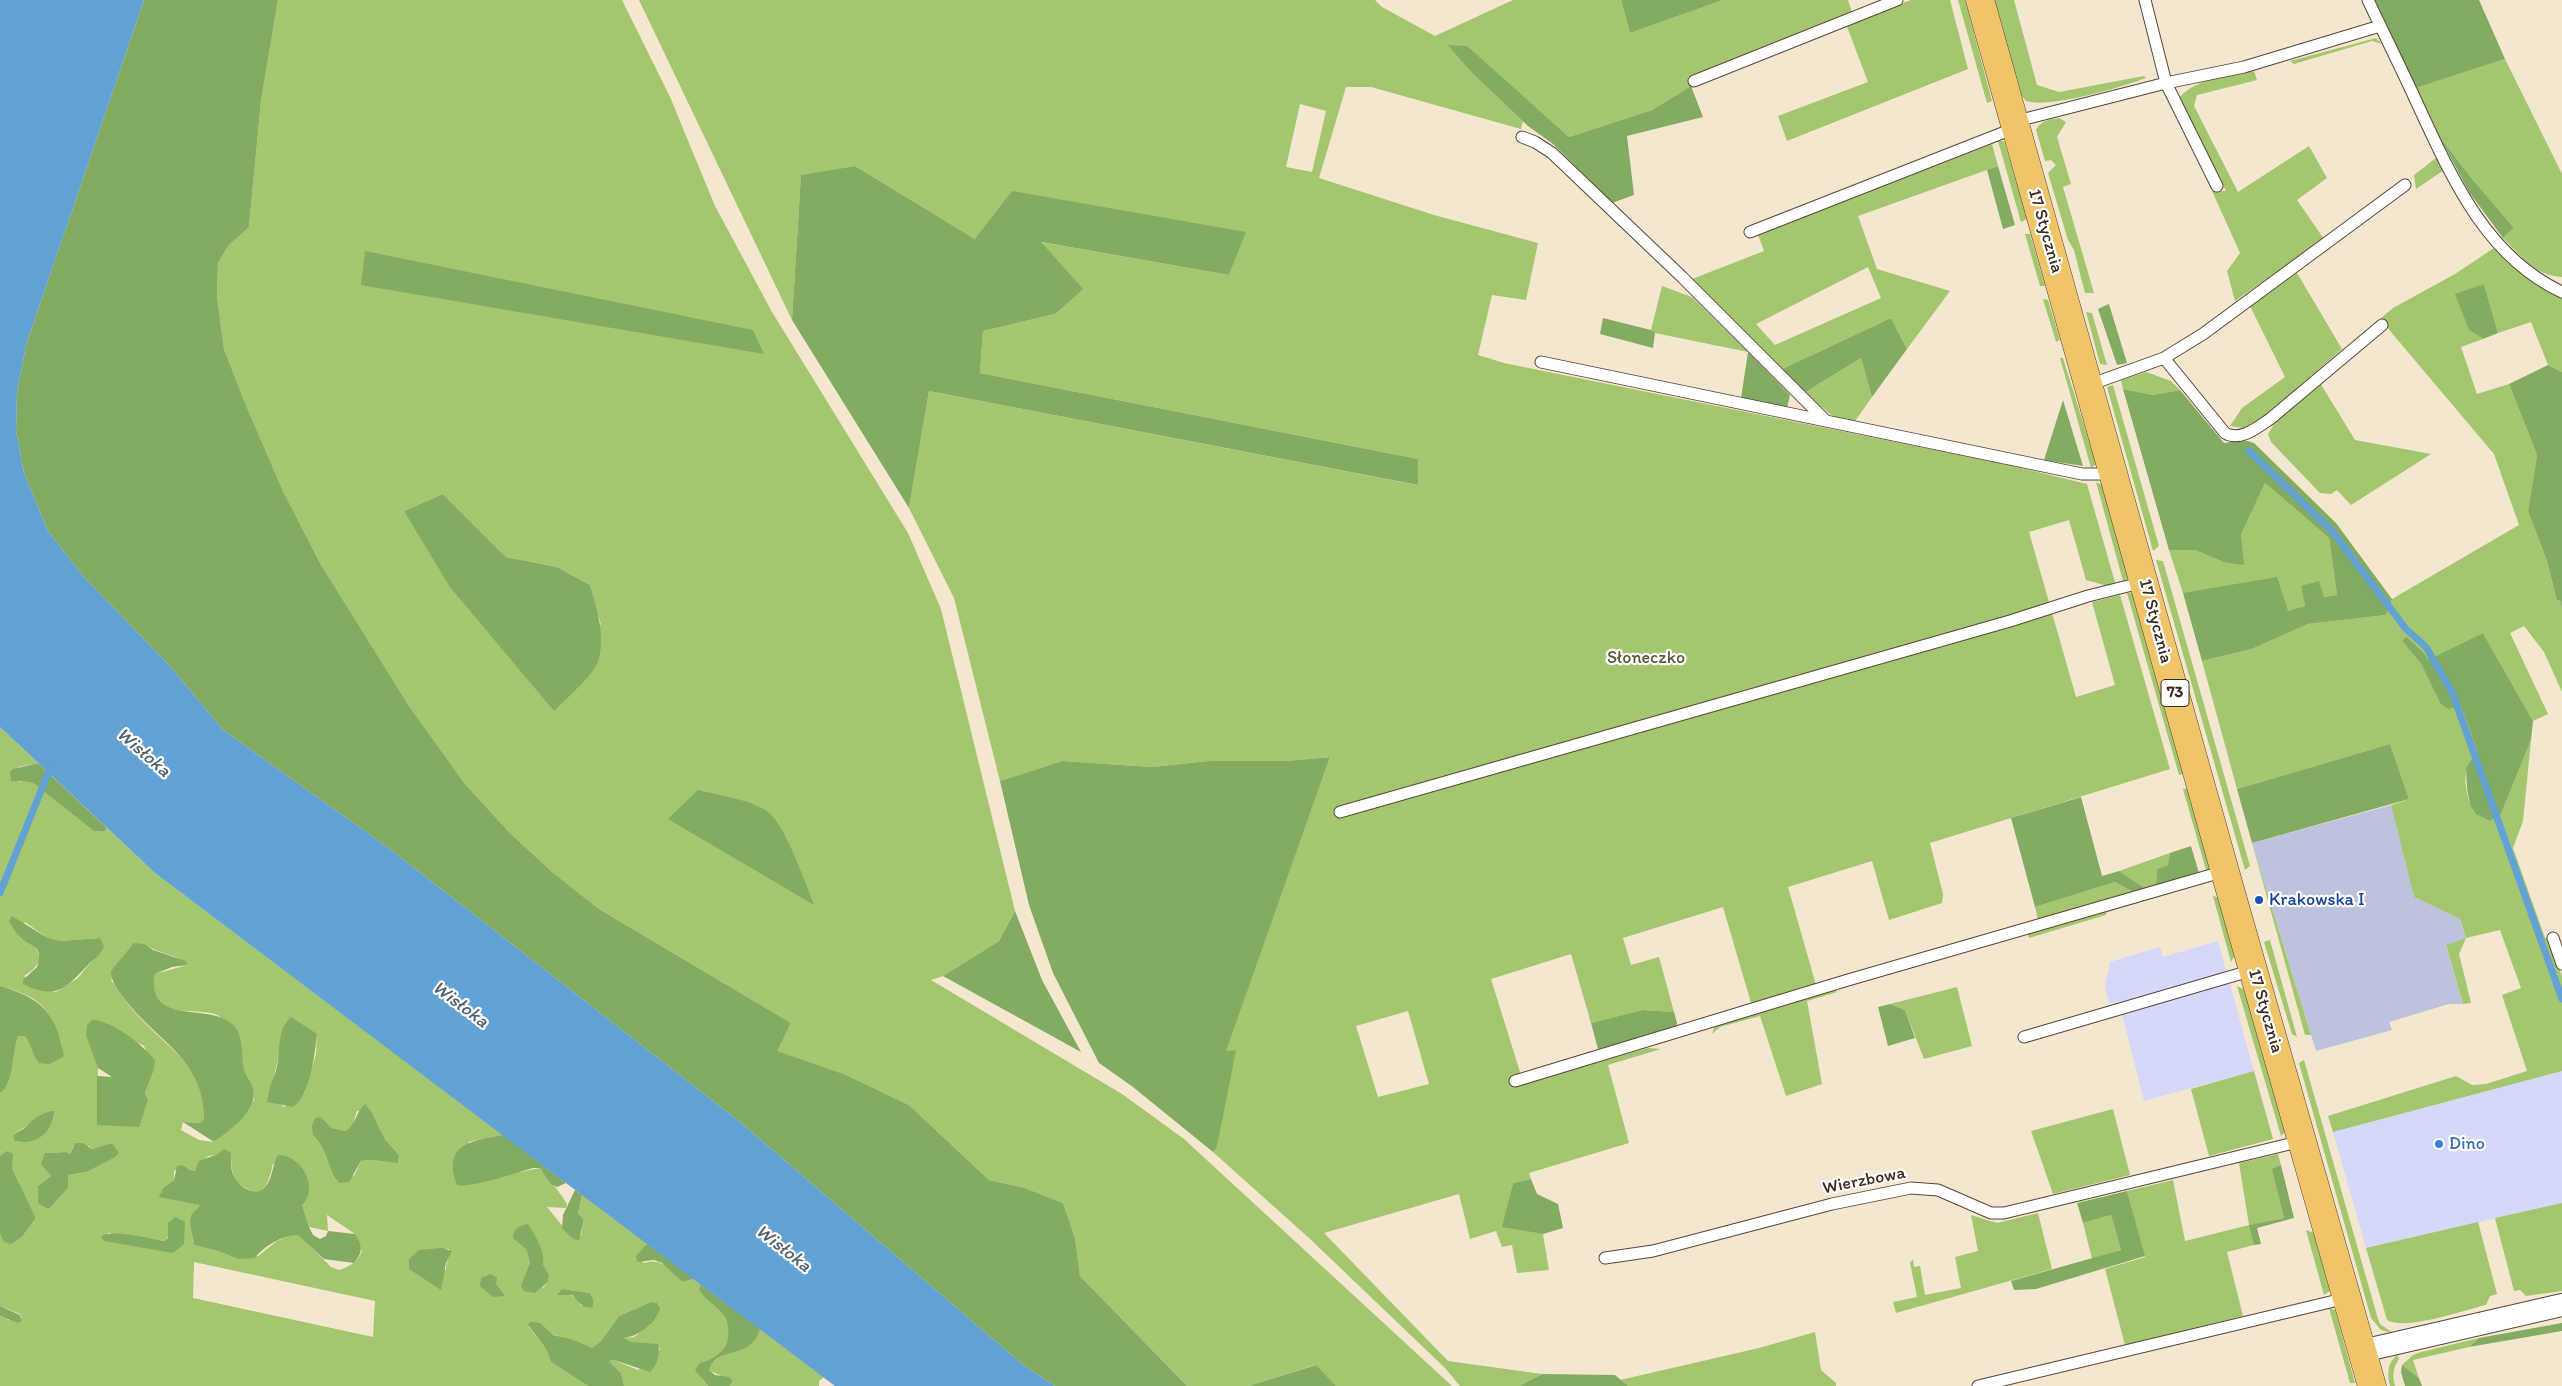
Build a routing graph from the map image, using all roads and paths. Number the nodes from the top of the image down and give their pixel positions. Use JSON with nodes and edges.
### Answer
{"nodes":[{"id":1,"x":1897,"y":0,"type":"edge"},
{"id":2,"x":1980,"y":0,"type":"edge"},
{"id":3,"x":2145,"y":0,"type":"edge"},
{"id":4,"x":2368,"y":0,"type":"edge"},
{"id":5,"x":2380,"y":26,"type":"junction"},
{"id":6,"x":1694,"y":81,"type":"dead end"},
{"id":7,"x":2166,"y":83,"type":"junction"},
{"id":8,"x":2014,"y":125,"type":"junction"},
{"id":9,"x":1522,"y":137,"type":"dead end"},
{"id":10,"x":2405,"y":185,"type":"dead end"},
{"id":11,"x":2217,"y":186,"type":"dead end"},
{"id":12,"x":1750,"y":232,"type":"dead end"},
{"id":13,"x":2562,"y":292,"type":"edge"},
{"id":14,"x":2382,"y":325,"type":"dead end"},
{"id":15,"x":2164,"y":358,"type":"junction"},
{"id":16,"x":1541,"y":362,"type":"dead end"},
{"id":17,"x":2089,"y":385,"type":"junction"},
{"id":18,"x":1825,"y":420,"type":"junction"},
{"id":19,"x":2114,"y":474,"type":"junction"},
{"id":20,"x":2144,"y":582,"type":"junction"},
{"id":21,"x":1340,"y":812,"type":"dead end"},
{"id":22,"x":2225,"y":871,"type":"junction"},
{"id":23,"x":2553,"y":938,"type":"dead end"},
{"id":24,"x":2562,"y":964,"type":"edge"},
{"id":25,"x":2253,"y":970,"type":"junction"},
{"id":26,"x":2024,"y":1037,"type":"dead end"},
{"id":27,"x":1515,"y":1081,"type":"dead end"},
{"id":28,"x":2302,"y":1141,"type":"junction"},
{"id":29,"x":1605,"y":1258,"type":"dead end"},
{"id":30,"x":2346,"y":1298,"type":"junction"},
{"id":31,"x":2562,"y":1306,"type":"edge"},
{"id":32,"x":2362,"y":1351,"type":"junction"},
{"id":33,"x":1978,"y":1386,"type":"edge"},
{"id":34,"x":2372,"y":1386,"type":"edge"}],
"edges":[{"from":1,"to":6,"type":"lane"},
{"from":2,"to":8,"type":"main road","name":"17 Stycznia","number":"73"},
{"from":3,"to":7,"type":"lane"},
{"from":4,"to":5,"type":"lane"},
{"from":5,"to":7,"type":"lane"},
{"from":5,"to":13,"type":"lane"},
{"from":7,"to":8,"type":"lane"},
{"from":7,"to":11,"type":"lane"},
{"from":8,"to":12,"type":"lane"},
{"from":8,"to":17,"type":"main road","name":"17 Stycznia","number":"73"},
{"from":9,"to":18,"type":"lane"},
{"from":10,"to":15,"type":"lane"},
{"from":14,"to":15,"type":"lane"},
{"from":15,"to":17,"type":"lane"},
{"from":16,"to":18,"type":"lane"},
{"from":17,"to":19,"type":"main road","name":"17 Stycznia","number":"73"},
{"from":18,"to":19,"type":"lane"},
{"from":19,"to":20,"type":"main road","name":"17 Stycznia","number":"73"},
{"from":20,"to":21,"type":"lane"},
{"from":20,"to":22,"type":"main road","name":"17 Stycznia","number":"73"},
{"from":22,"to":25,"type":"main road","name":"17 Stycznia","number":"73"},
{"from":22,"to":27,"type":"lane"},
{"from":23,"to":24,"type":"lane"},
{"from":25,"to":26,"type":"lane"},
{"from":25,"to":28,"type":"main road","name":"17 Stycznia","number":"73"},
{"from":28,"to":29,"type":"lane","name":"Wierzbowa"},
{"from":28,"to":30,"type":"main road","name":"17 Stycznia","number":"73"},
{"from":30,"to":32,"type":"main road","name":"17 Stycznia","number":"73"},
{"from":30,"to":33,"type":"lane"},
{"from":31,"to":32,"type":"street"},
{"from":32,"to":34,"type":"main road","name":"17 Stycznia","number":"73"}]}
